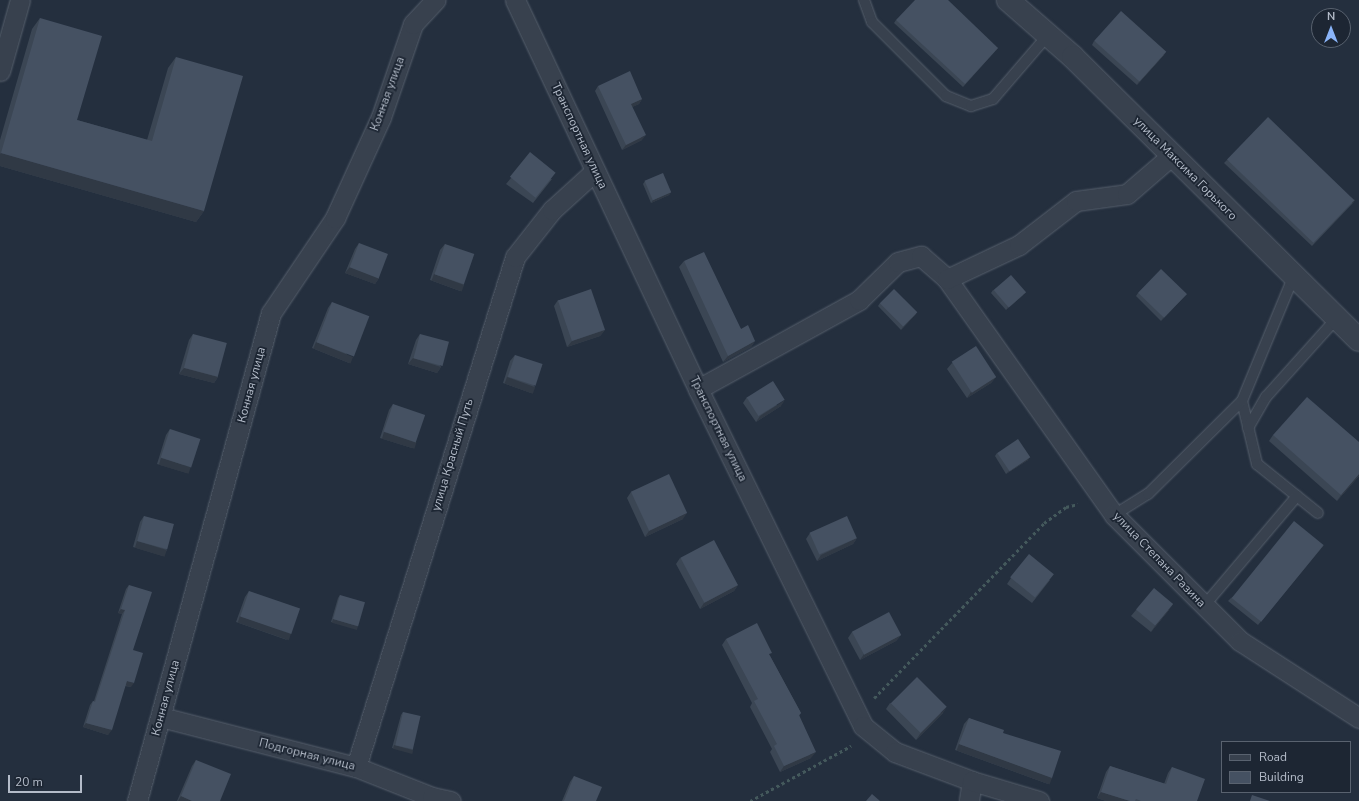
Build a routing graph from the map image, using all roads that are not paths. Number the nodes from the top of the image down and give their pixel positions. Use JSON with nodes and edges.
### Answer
{"nodes":[{"id":1,"x":20,"y":0,"type":"edge"},
{"id":2,"x":435,"y":0,"type":"edge"},
{"id":3,"x":515,"y":0,"type":"edge"},
{"id":4,"x":864,"y":0,"type":"edge"},
{"id":5,"x":1008,"y":0,"type":"edge"},
{"id":6,"x":1048,"y":35,"type":"junction"},
{"id":7,"x":0,"y":71,"type":"edge"},
{"id":8,"x":1171,"y":156,"type":"junction"},
{"id":9,"x":595,"y":171,"type":"junction"},
{"id":10,"x":1293,"y":278,"type":"junction"},
{"id":11,"x":947,"y":279,"type":"junction"},
{"id":12,"x":1336,"y":320,"type":"junction"},
{"id":13,"x":1359,"y":340,"type":"edge"},
{"id":14,"x":698,"y":389,"type":"junction"},
{"id":15,"x":1242,"y":401,"type":"junction"},
{"id":16,"x":1248,"y":428,"type":"junction"},
{"id":17,"x":1297,"y":496,"type":"junction"},
{"id":18,"x":1318,"y":513,"type":"dead end"},
{"id":19,"x":1114,"y":515,"type":"junction"},
{"id":20,"x":1204,"y":606,"type":"junction"},
{"id":21,"x":161,"y":717,"type":"junction"},
{"id":22,"x":1359,"y":718,"type":"edge"},
{"id":23,"x":356,"y":766,"type":"junction"},
{"id":24,"x":972,"y":781,"type":"junction"},
{"id":25,"x":431,"y":799,"type":"edge"},
{"id":26,"x":137,"y":801,"type":"edge"},
{"id":27,"x":451,"y":801,"type":"edge"},
{"id":28,"x":969,"y":801,"type":"edge"},
{"id":29,"x":1039,"y":801,"type":"edge"}],
"edges":[{"from":1,"to":7,"type":"street"},
{"from":2,"to":21,"type":"street","name":"Конная улица"},
{"from":3,"to":9,"type":"street","name":"Транспортная улица"},
{"from":4,"to":6,"type":"lane"},
{"from":5,"to":6,"type":"street","name":"улица Максима Горького"},
{"from":6,"to":8,"type":"street","name":"улица Максима Горького"},
{"from":8,"to":10,"type":"street","name":"улица Максима Горького"},
{"from":8,"to":11,"type":"street"},
{"from":9,"to":14,"type":"street","name":"Транспортная улица"},
{"from":9,"to":23,"type":"street","name":"улица Красный Путь"},
{"from":10,"to":12,"type":"street","name":"улица Максима Горького"},
{"from":10,"to":15,"type":"lane"},
{"from":11,"to":14,"type":"street","name":"улица Степана Разина"},
{"from":11,"to":19,"type":"street","name":"улица Степана Разина"},
{"from":12,"to":13,"type":"street","name":"улица Максима Горького"},
{"from":12,"to":16,"type":"lane"},
{"from":14,"to":24,"type":"street","name":"Транспортная улица"},
{"from":15,"to":16,"type":"lane"},
{"from":15,"to":19,"type":"lane"},
{"from":16,"to":17,"type":"lane"},
{"from":17,"to":18,"type":"lane"},
{"from":17,"to":20,"type":"lane"},
{"from":19,"to":20,"type":"street","name":"улица Степана Разина"},
{"from":20,"to":22,"type":"street","name":"улица Степана Разина"},
{"from":21,"to":23,"type":"street","name":"Подгорная улица"},
{"from":21,"to":26,"type":"street","name":"Конная улица"},
{"from":23,"to":25,"type":"street","name":"Подгорная улица"},
{"from":24,"to":28,"type":"street"},
{"from":24,"to":29,"type":"street","name":"Транспортная улица"},
{"from":25,"to":27,"type":"street","name":"Подгорная улица"}]}
